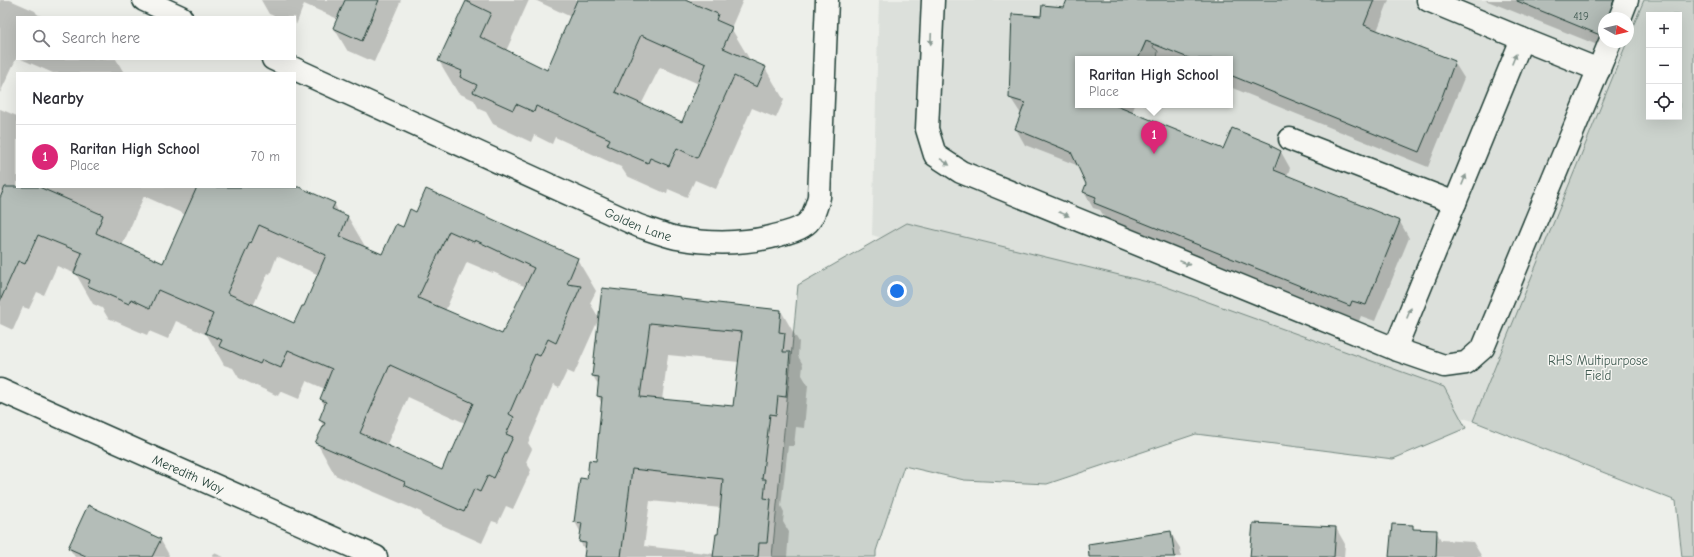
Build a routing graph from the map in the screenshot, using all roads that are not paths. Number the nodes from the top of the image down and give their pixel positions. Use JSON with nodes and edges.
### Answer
{"nodes":[{"id":1,"x":144,"y":0,"type":"edge"},
{"id":2,"x":827,"y":0,"type":"edge"},
{"id":3,"x":933,"y":0,"type":"edge"},
{"id":4,"x":1428,"y":0,"type":"edge"},
{"id":5,"x":1627,"y":0,"type":"edge"},
{"id":6,"x":1622,"y":12,"type":"edge"},
{"id":7,"x":179,"y":16,"type":"edge"},
{"id":8,"x":1522,"y":39,"type":"junction"},
{"id":9,"x":1608,"y":48,"type":"edge"},
{"id":10,"x":275,"y":60,"type":"edge"},
{"id":11,"x":1599,"y":70,"type":"junction"},
{"id":12,"x":1290,"y":139,"type":"dead end"},
{"id":13,"x":1455,"y":204,"type":"junction"},
{"id":14,"x":1395,"y":349,"type":"junction"},
{"id":15,"x":0,"y":390,"type":"edge"},
{"id":16,"x":376,"y":557,"type":"edge"}],
"edges":[{"from":1,"to":7,"type":"street"},
{"from":2,"to":10,"type":"street","name":"Golden Lane"},
{"from":3,"to":14,"type":"street","one_way":true},
{"from":4,"to":8,"type":"street"},
{"from":5,"to":6,"type":"street"},
{"from":8,"to":11,"type":"street"},
{"from":13,"to":8,"type":"street","one_way":true},
{"from":9,"to":11,"type":"street"},
{"from":11,"to":14,"type":"street"},
{"from":12,"to":13,"type":"street"},
{"from":14,"to":13,"type":"street","one_way":true},
{"from":15,"to":16,"type":"street","name":"Meredith Way"}]}
